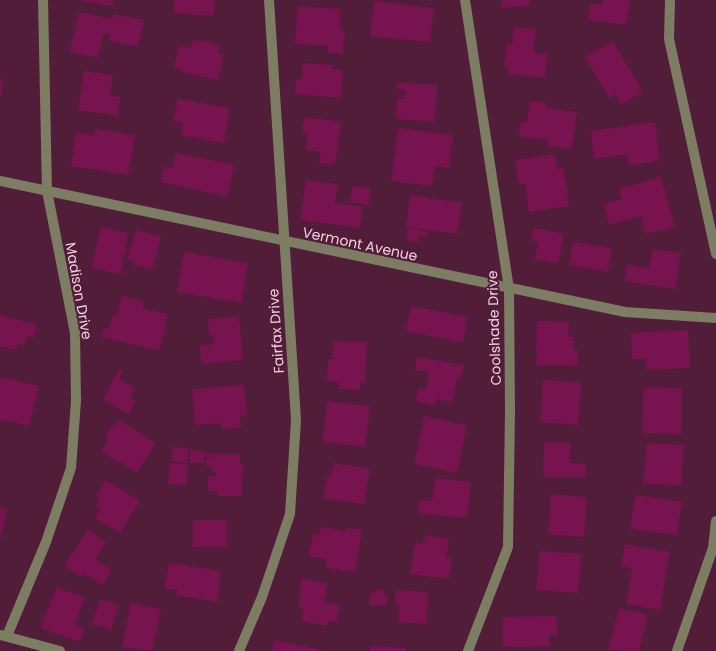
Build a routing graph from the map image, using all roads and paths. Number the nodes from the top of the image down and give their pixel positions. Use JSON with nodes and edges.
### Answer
{"nodes":[{"id":1,"x":43,"y":0,"type":"edge"},
{"id":2,"x":269,"y":0,"type":"edge"},
{"id":3,"x":465,"y":0,"type":"edge"},
{"id":4,"x":670,"y":0,"type":"edge"},
{"id":5,"x":0,"y":181,"type":"edge"},
{"id":6,"x":47,"y":191,"type":"junction"},
{"id":7,"x":284,"y":242,"type":"junction"},
{"id":8,"x":716,"y":254,"type":"edge"},
{"id":9,"x":509,"y":289,"type":"junction"},
{"id":10,"x":716,"y":318,"type":"edge"},
{"id":11,"x":716,"y":520,"type":"edge"},
{"id":12,"x":3,"y":636,"type":"edge"},
{"id":13,"x":60,"y":651,"type":"edge"},
{"id":14,"x":239,"y":651,"type":"edge"},
{"id":15,"x":468,"y":651,"type":"edge"},
{"id":16,"x":677,"y":651,"type":"edge"}],
"edges":[{"from":1,"to":6,"type":"street","name":"Madison Drive"},
{"from":2,"to":7,"type":"street","name":"Fairfax Drive"},
{"from":3,"to":9,"type":"street","name":"Coolshade Drive"},
{"from":4,"to":8,"type":"street"},
{"from":5,"to":6,"type":"street","name":"Vermont Avenue"},
{"from":6,"to":7,"type":"street","name":"Vermont Avenue"},
{"from":6,"to":12,"type":"street","name":"Madison Drive"},
{"from":7,"to":9,"type":"street","name":"Vermont Avenue"},
{"from":7,"to":14,"type":"street","name":"Fairfax Drive"},
{"from":9,"to":10,"type":"street","name":"Vermont Avenue"},
{"from":9,"to":15,"type":"street","name":"Coolshade Drive"},
{"from":11,"to":16,"type":"street"},
{"from":12,"to":13,"type":"street"}]}
